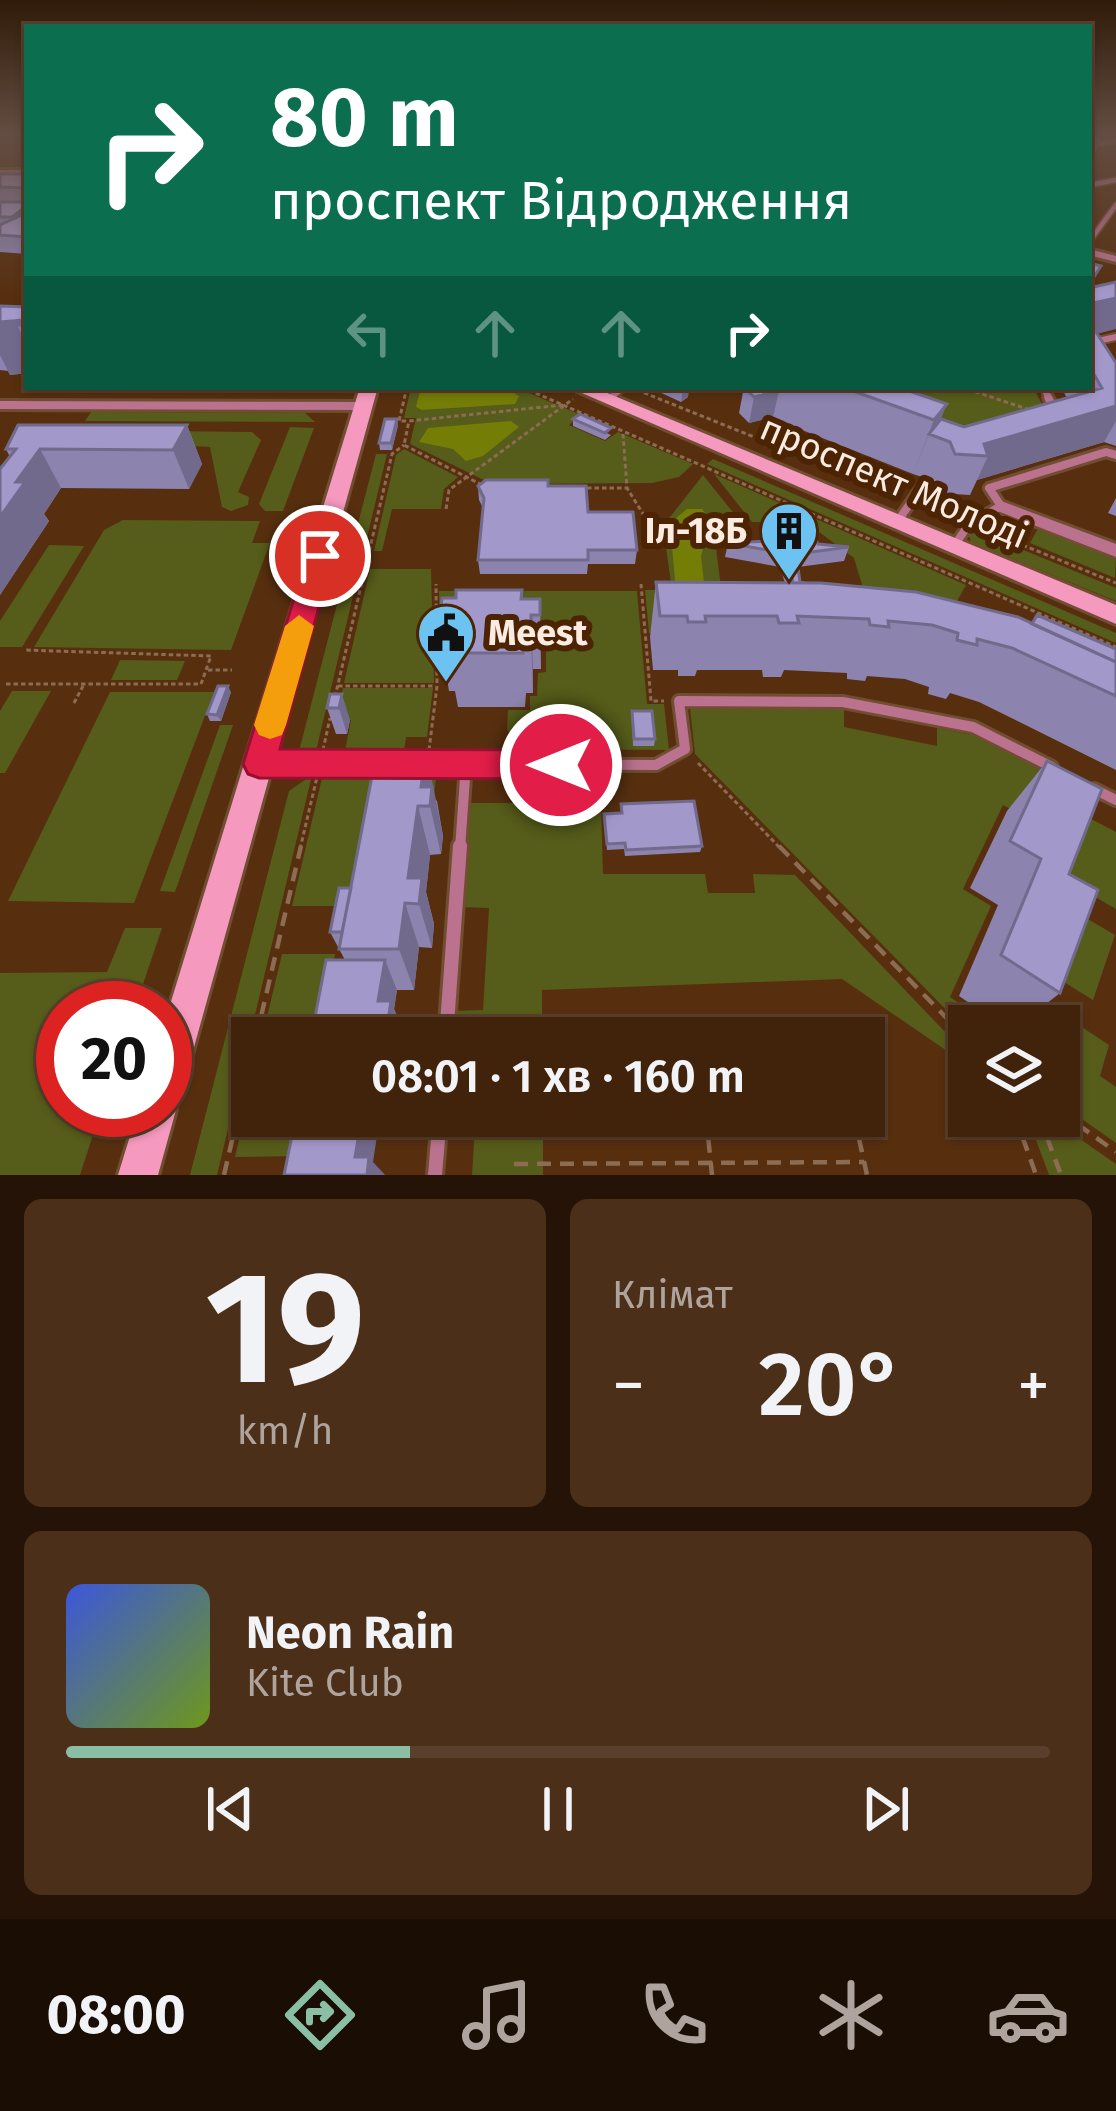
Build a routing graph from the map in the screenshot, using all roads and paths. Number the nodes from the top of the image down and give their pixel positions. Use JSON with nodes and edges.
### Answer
{"nodes":[{"id":1,"x":1116,"y":205,"type":"edge"},
{"id":2,"x":1092,"y":238,"type":"edge"},
{"id":3,"x":406,"y":390,"type":"edge"},
{"id":4,"x":529,"y":390,"type":"edge"},
{"id":5,"x":970,"y":390,"type":"edge"},
{"id":6,"x":1045,"y":390,"type":"edge"},
{"id":7,"x":620,"y":391,"type":"edge"},
{"id":8,"x":366,"y":397,"type":"edge"},
{"id":9,"x":565,"y":405,"type":"junction"},
{"id":10,"x":0,"y":406,"type":"edge"},
{"id":11,"x":1060,"y":420,"type":"joint"},
{"id":12,"x":410,"y":421,"type":"junction"},
{"id":13,"x":623,"y":430,"type":"junction"},
{"id":14,"x":404,"y":446,"type":"junction"},
{"id":15,"x":1111,"y":450,"type":"edge"},
{"id":16,"x":466,"y":477,"type":"junction"},
{"id":17,"x":928,"y":478,"type":"dead end"},
{"id":18,"x":583,"y":488,"type":"edge"},
{"id":19,"x":627,"y":488,"type":"junction"},
{"id":20,"x":490,"y":489,"type":"edge"},
{"id":21,"x":912,"y":500,"type":"junction"},
{"id":22,"x":1000,"y":506,"type":"junction"},
{"id":23,"x":446,"y":508,"type":"dead end"},
{"id":24,"x":645,"y":517,"type":"dead end"},
{"id":25,"x":897,"y":522,"type":"junction"},
{"id":26,"x":969,"y":524,"type":"junction"},
{"id":27,"x":954,"y":546,"type":"junction"},
{"id":28,"x":1116,"y":551,"type":"edge"},
{"id":29,"x":1116,"y":583,"type":"edge"},
{"id":30,"x":436,"y":584,"type":"dead end"},
{"id":31,"x":640,"y":584,"type":"dead end"},
{"id":32,"x":1116,"y":615,"type":"edge"},
{"id":33,"x":1116,"y":647,"type":"edge"},
{"id":34,"x":24,"y":650,"type":"dead end"},
{"id":35,"x":206,"y":670,"type":"junction"},
{"id":36,"x":232,"y":670,"type":"dead end"},
{"id":37,"x":6,"y":684,"type":"dead end"},
{"id":38,"x":84,"y":684,"type":"junction"},
{"id":39,"x":338,"y":686,"type":"junction"},
{"id":40,"x":437,"y":686,"type":"junction"},
{"id":41,"x":679,"y":701,"type":"junction"},
{"id":42,"x":74,"y":703,"type":"dead end"},
{"id":43,"x":685,"y":749,"type":"junction"},
{"id":44,"x":259,"y":764,"type":"junction"},
{"id":45,"x":320,"y":764,"type":"junction"},
{"id":46,"x":427,"y":764,"type":"junction"},
{"id":47,"x":466,"y":764,"type":"junction"},
{"id":48,"x":1116,"y":800,"type":"edge"},
{"id":49,"x":192,"y":992,"type":"edge"},
{"id":50,"x":261,"y":1017,"type":"edge"},
{"id":51,"x":448,"y":1017,"type":"edge"},
{"id":52,"x":948,"y":1019,"type":"edge"},
{"id":53,"x":1080,"y":1127,"type":"edge"},
{"id":54,"x":149,"y":1137,"type":"edge"},
{"id":55,"x":233,"y":1137,"type":"edge"},
{"id":56,"x":439,"y":1137,"type":"edge"},
{"id":57,"x":708,"y":1137,"type":"edge"},
{"id":58,"x":859,"y":1137,"type":"edge"},
{"id":59,"x":1023,"y":1137,"type":"edge"},
{"id":60,"x":1047,"y":1137,"type":"edge"},
{"id":61,"x":1116,"y":1152,"type":"edge"},
{"id":62,"x":711,"y":1162,"type":"junction"},
{"id":63,"x":864,"y":1162,"type":"junction"},
{"id":64,"x":514,"y":1164,"type":"dead end"},
{"id":65,"x":138,"y":1175,"type":"edge"},
{"id":66,"x":224,"y":1175,"type":"edge"},
{"id":67,"x":436,"y":1175,"type":"edge"},
{"id":68,"x":712,"y":1175,"type":"edge"},
{"id":69,"x":867,"y":1175,"type":"edge"},
{"id":70,"x":1036,"y":1175,"type":"edge"},
{"id":71,"x":1061,"y":1175,"type":"edge"}],
"edges":[{"from":1,"to":2,"type":"lane"},
{"from":3,"to":12,"type":"path"},
{"from":4,"to":9,"type":"path"},
{"from":5,"to":11,"type":"path"},
{"from":6,"to":11,"type":"lane"},
{"from":7,"to":21,"type":"path"},
{"from":7,"to":25,"type":"main road","name":"проспект Молоді"},
{"from":8,"to":10,"type":"street"},
{"from":8,"to":44,"type":"main road"},
{"from":9,"to":12,"type":"path"},
{"from":9,"to":13,"type":"path"},
{"from":9,"to":16,"type":"path"},
{"from":12,"to":14,"type":"path"},
{"from":13,"to":19,"type":"path"},
{"from":13,"to":33,"type":"path"},
{"from":14,"to":16,"type":"path"},
{"from":14,"to":39,"type":"path"},
{"from":15,"to":22,"type":"lane"},
{"from":16,"to":20,"type":"path"},
{"from":16,"to":23,"type":"path"},
{"from":17,"to":21,"type":"lane"},
{"from":18,"to":19,"type":"path"},
{"from":19,"to":24,"type":"path"},
{"from":21,"to":25,"type":"lane"},
{"from":21,"to":26,"type":"path"},
{"from":22,"to":26,"type":"lane"},
{"from":22,"to":28,"type":"street"},
{"from":25,"to":27,"type":"main road","name":"проспект Молоді"},
{"from":26,"to":27,"type":"lane"},
{"from":26,"to":29,"type":"path"},
{"from":27,"to":32,"type":"main road","name":"проспект Молоді"},
{"from":30,"to":40,"type":"path"},
{"from":31,"to":41,"type":"path"},
{"from":34,"to":35,"type":"path"},
{"from":35,"to":36,"type":"path"},
{"from":35,"to":38,"type":"path"},
{"from":37,"to":38,"type":"path"},
{"from":38,"to":42,"type":"path"},
{"from":39,"to":40,"type":"path"},
{"from":39,"to":45,"type":"path"},
{"from":40,"to":46,"type":"path"},
{"from":41,"to":43,"type":"lane"},
{"from":41,"to":48,"type":"lane"},
{"from":43,"to":47,"type":"lane"},
{"from":43,"to":52,"type":"path"},
{"from":44,"to":45,"type":"lane"},
{"from":44,"to":49,"type":"main road"},
{"from":45,"to":46,"type":"lane"},
{"from":45,"to":50,"type":"path"},
{"from":46,"to":47,"type":"lane"},
{"from":47,"to":51,"type":"lane"},
{"from":53,"to":61,"type":"path"},
{"from":54,"to":65,"type":"main road"},
{"from":55,"to":66,"type":"path"},
{"from":56,"to":67,"type":"lane"},
{"from":57,"to":62,"type":"path"},
{"from":58,"to":63,"type":"path"},
{"from":59,"to":70,"type":"path"},
{"from":60,"to":71,"type":"path"},
{"from":62,"to":63,"type":"path"},
{"from":62,"to":64,"type":"path"},
{"from":62,"to":68,"type":"path"},
{"from":63,"to":69,"type":"path"}]}
